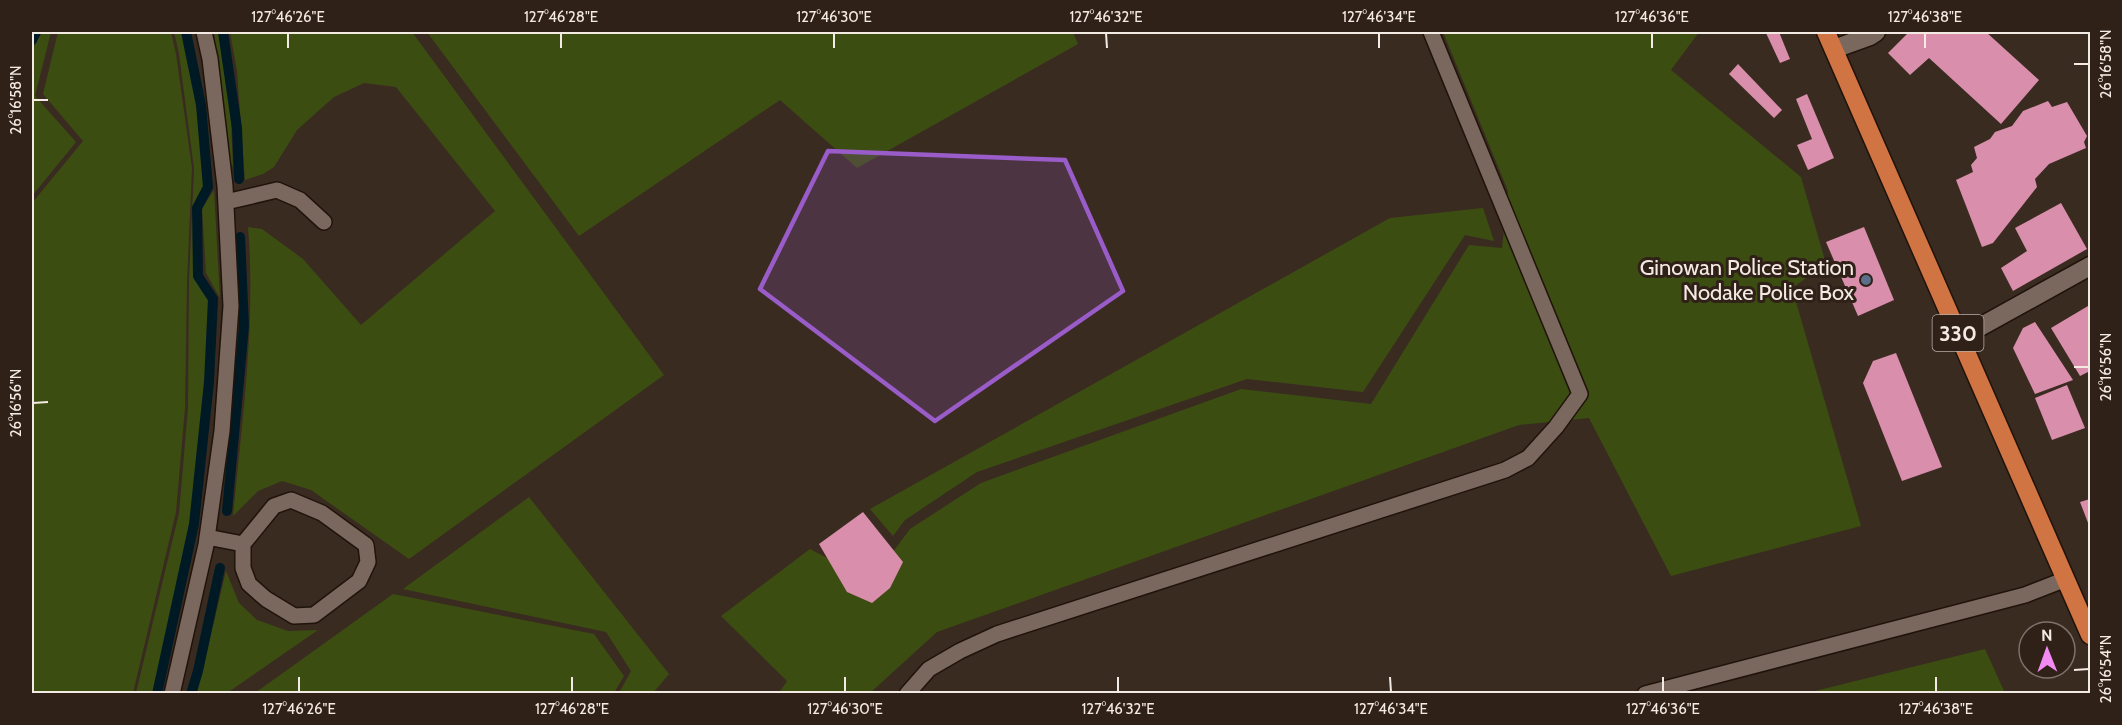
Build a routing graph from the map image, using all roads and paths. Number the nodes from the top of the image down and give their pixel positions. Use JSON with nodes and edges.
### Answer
{"nodes":[{"id":1,"x":204,"y":32,"type":"edge"},
{"id":2,"x":1431,"y":32,"type":"edge"},
{"id":3,"x":1826,"y":32,"type":"edge"},
{"id":4,"x":1876,"y":32,"type":"edge"},
{"id":5,"x":1834,"y":50,"type":"junction"},
{"id":6,"x":226,"y":202,"type":"junction"},
{"id":7,"x":324,"y":222,"type":"dead end"},
{"id":8,"x":2091,"y":266,"type":"edge"},
{"id":9,"x":1960,"y":338,"type":"junction"},
{"id":10,"x":207,"y":537,"type":"junction"},
{"id":11,"x":243,"y":544,"type":"junction"},
{"id":12,"x":2066,"y":579,"type":"junction"},
{"id":13,"x":2091,"y":635,"type":"edge"},
{"id":14,"x":172,"y":693,"type":"edge"},
{"id":15,"x":907,"y":693,"type":"edge"},
{"id":16,"x":1645,"y":693,"type":"edge"}],
"edges":[{"from":1,"to":6,"type":"lane"},
{"from":2,"to":15,"type":"lane"},
{"from":3,"to":5,"type":"highway","number":"330"},
{"from":4,"to":5,"type":"street"},
{"from":5,"to":9,"type":"highway","number":"330"},
{"from":6,"to":7,"type":"lane"},
{"from":6,"to":10,"type":"lane"},
{"from":8,"to":9,"type":"street"},
{"from":9,"to":12,"type":"highway","number":"330"},
{"from":10,"to":11,"type":"lane"},
{"from":10,"to":14,"type":"lane"},
{"from":11,"to":11,"type":"lane"},
{"from":12,"to":13,"type":"highway","number":"330"},
{"from":12,"to":16,"type":"lane"}]}
